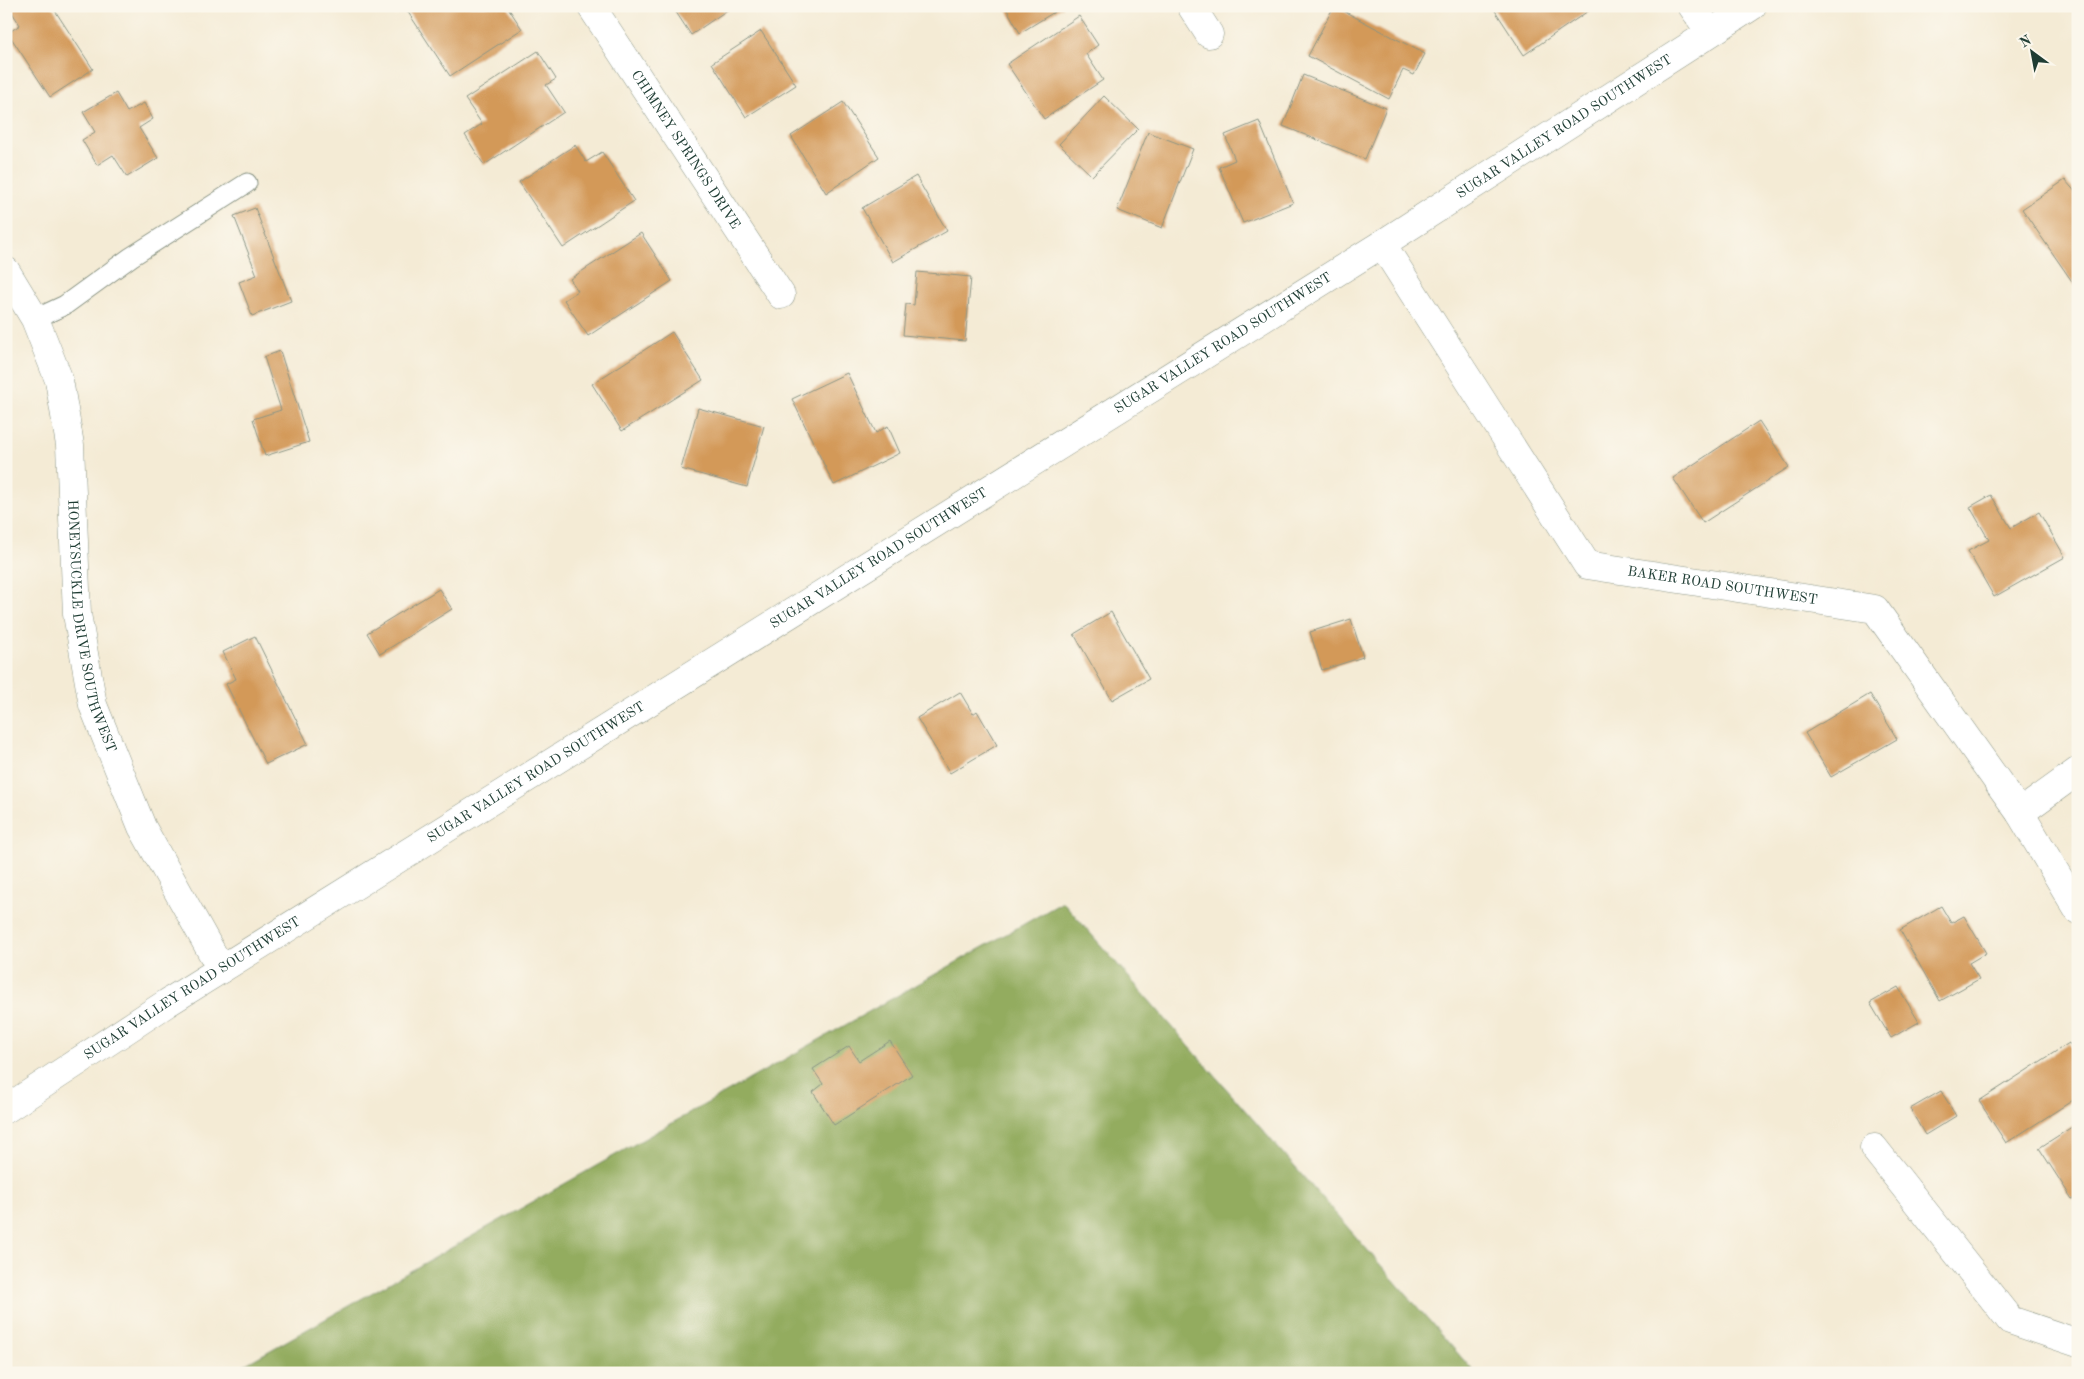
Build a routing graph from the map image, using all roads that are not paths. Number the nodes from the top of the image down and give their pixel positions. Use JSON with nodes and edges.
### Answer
{"nodes":[{"id":1,"x":591,"y":6,"type":"edge"},
{"id":2,"x":1190,"y":6,"type":"edge"},
{"id":3,"x":1692,"y":6,"type":"edge"},
{"id":4,"x":1752,"y":6,"type":"edge"},
{"id":5,"x":1710,"y":32,"type":"junction"},
{"id":6,"x":1209,"y":34,"type":"dead end"},
{"id":7,"x":247,"y":183,"type":"dead end"},
{"id":8,"x":1382,"y":244,"type":"junction"},
{"id":9,"x":6,"y":271,"type":"edge"},
{"id":10,"x":781,"y":295,"type":"dead end"},
{"id":11,"x":35,"y":319,"type":"junction"},
{"id":12,"x":2078,"y":772,"type":"edge"},
{"id":13,"x":2020,"y":813,"type":"junction"},
{"id":14,"x":2078,"y":910,"type":"edge"},
{"id":15,"x":221,"y":969,"type":"junction"},
{"id":16,"x":6,"y":1109,"type":"edge"},
{"id":17,"x":1874,"y":1148,"type":"dead end"},
{"id":18,"x":2078,"y":1342,"type":"edge"}],
"edges":[{"from":1,"to":10,"type":"street","name":"CHIMNEY SPRINGS DRIVE"},
{"from":2,"to":6,"type":"street"},
{"from":3,"to":5,"type":"street"},
{"from":4,"to":5,"type":"street","name":"SUGAR VALLEY ROAD SOUTHWEST"},
{"from":5,"to":8,"type":"street","name":"SUGAR VALLEY ROAD SOUTHWEST"},
{"from":7,"to":11,"type":"lane"},
{"from":8,"to":13,"type":"street","name":"BAKER ROAD SOUTHWEST"},
{"from":8,"to":15,"type":"street","name":"SUGAR VALLEY ROAD SOUTHWEST"},
{"from":9,"to":11,"type":"street","name":"HONEYSUCKLE DRIVE SOUTHWEST"},
{"from":11,"to":15,"type":"street","name":"HONEYSUCKLE DRIVE SOUTHWEST"},
{"from":12,"to":13,"type":"street"},
{"from":13,"to":14,"type":"street","name":"BAKER ROAD SOUTHWEST"},
{"from":15,"to":16,"type":"street","name":"SUGAR VALLEY ROAD SOUTHWEST"},
{"from":17,"to":18,"type":"street"}]}
